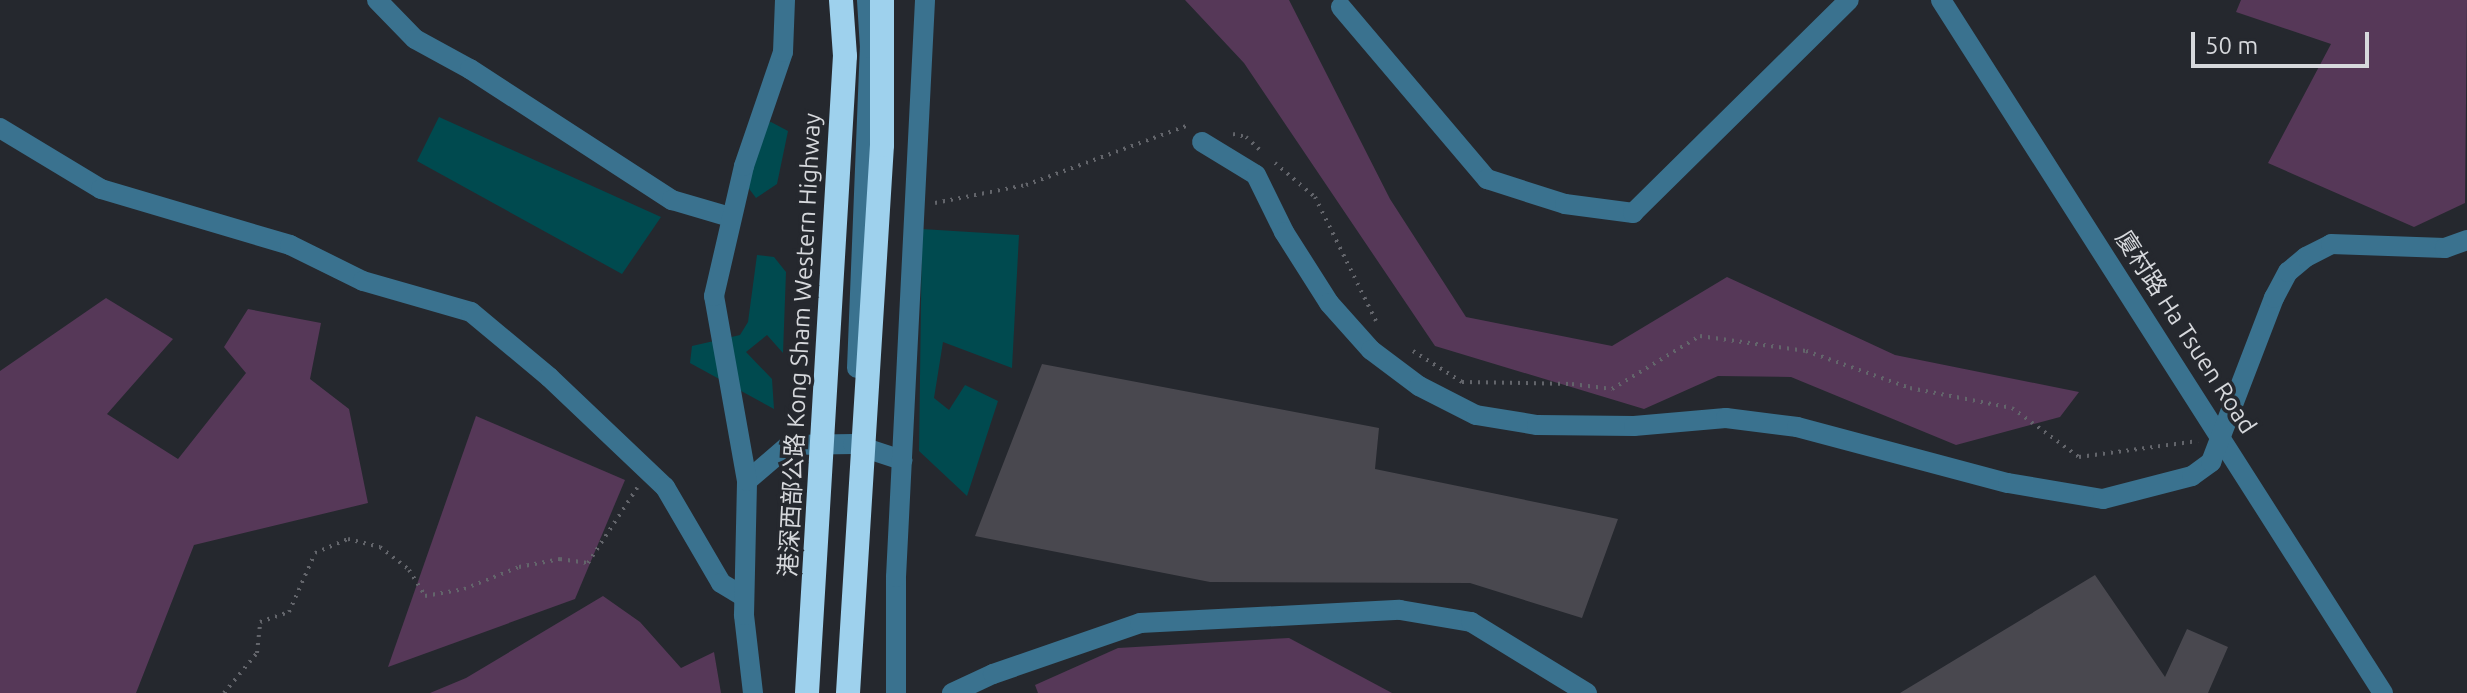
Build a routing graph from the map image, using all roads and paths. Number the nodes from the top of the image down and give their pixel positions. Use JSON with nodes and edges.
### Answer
{"nodes":[{"id":1,"x":377,"y":0,"type":"edge"},
{"id":2,"x":785,"y":0,"type":"edge"},
{"id":3,"x":841,"y":0,"type":"edge"},
{"id":4,"x":867,"y":0,"type":"edge"},
{"id":5,"x":882,"y":0,"type":"edge"},
{"id":6,"x":925,"y":0,"type":"edge"},
{"id":7,"x":1849,"y":0,"type":"edge"},
{"id":8,"x":1941,"y":0,"type":"edge"},
{"id":9,"x":1341,"y":7,"type":"dead end"},
{"id":10,"x":0,"y":128,"type":"edge"},
{"id":11,"x":1220,"y":130,"type":"dead end"},
{"id":12,"x":1197,"y":133,"type":"joint"},
{"id":13,"x":913,"y":207,"type":"junction"},
{"id":14,"x":730,"y":217,"type":"junction"},
{"id":15,"x":2467,"y":240,"type":"edge"},
{"id":16,"x":1382,"y":332,"type":"dead end"},
{"id":17,"x":1409,"y":349,"type":"dead end"},
{"id":18,"x":2220,"y":433,"type":"junction"},
{"id":19,"x":853,"y":444,"type":"junction"},
{"id":20,"x":902,"y":460,"type":"junction"},
{"id":21,"x":647,"y":471,"type":"junction"},
{"id":22,"x":747,"y":481,"type":"junction"},
{"id":23,"x":744,"y":597,"type":"junction"},
{"id":24,"x":224,"y":693,"type":"edge"},
{"id":25,"x":753,"y":693,"type":"edge"},
{"id":26,"x":807,"y":693,"type":"edge"},
{"id":27,"x":848,"y":693,"type":"edge"},
{"id":28,"x":896,"y":693,"type":"edge"},
{"id":29,"x":952,"y":693,"type":"edge"},
{"id":30,"x":1587,"y":693,"type":"edge"},
{"id":31,"x":2383,"y":693,"type":"edge"}],
"edges":[{"from":1,"to":14,"type":"street"},
{"from":2,"to":14,"type":"street"},
{"from":3,"to":26,"type":"highway","name":"港深西部公路 Kong Sham Western Highway","bridge":true},
{"from":4,"to":19,"type":"street"},
{"from":5,"to":27,"type":"highway","bridge":true},
{"from":6,"to":13,"type":"street"},
{"from":7,"to":9,"type":"street"},
{"from":8,"to":18,"type":"street","name":"廈村路 Ha Tsuen Road"},
{"from":10,"to":21,"type":"street"},
{"from":11,"to":16,"type":"path"},
{"from":12,"to":13,"type":"path"},
{"from":12,"to":18,"type":"street"},
{"from":13,"to":20,"type":"street"},
{"from":14,"to":22,"type":"street"},
{"from":15,"to":18,"type":"street"},
{"from":17,"to":18,"type":"path"},
{"from":18,"to":31,"type":"street","name":"廈村路 Ha Tsuen Road"},
{"from":19,"to":20,"type":"street"},
{"from":19,"to":22,"type":"street"},
{"from":20,"to":28,"type":"street"},
{"from":21,"to":23,"type":"street"},
{"from":21,"to":24,"type":"path"},
{"from":22,"to":23,"type":"street"},
{"from":23,"to":25,"type":"street"},
{"from":29,"to":30,"type":"street"}]}
